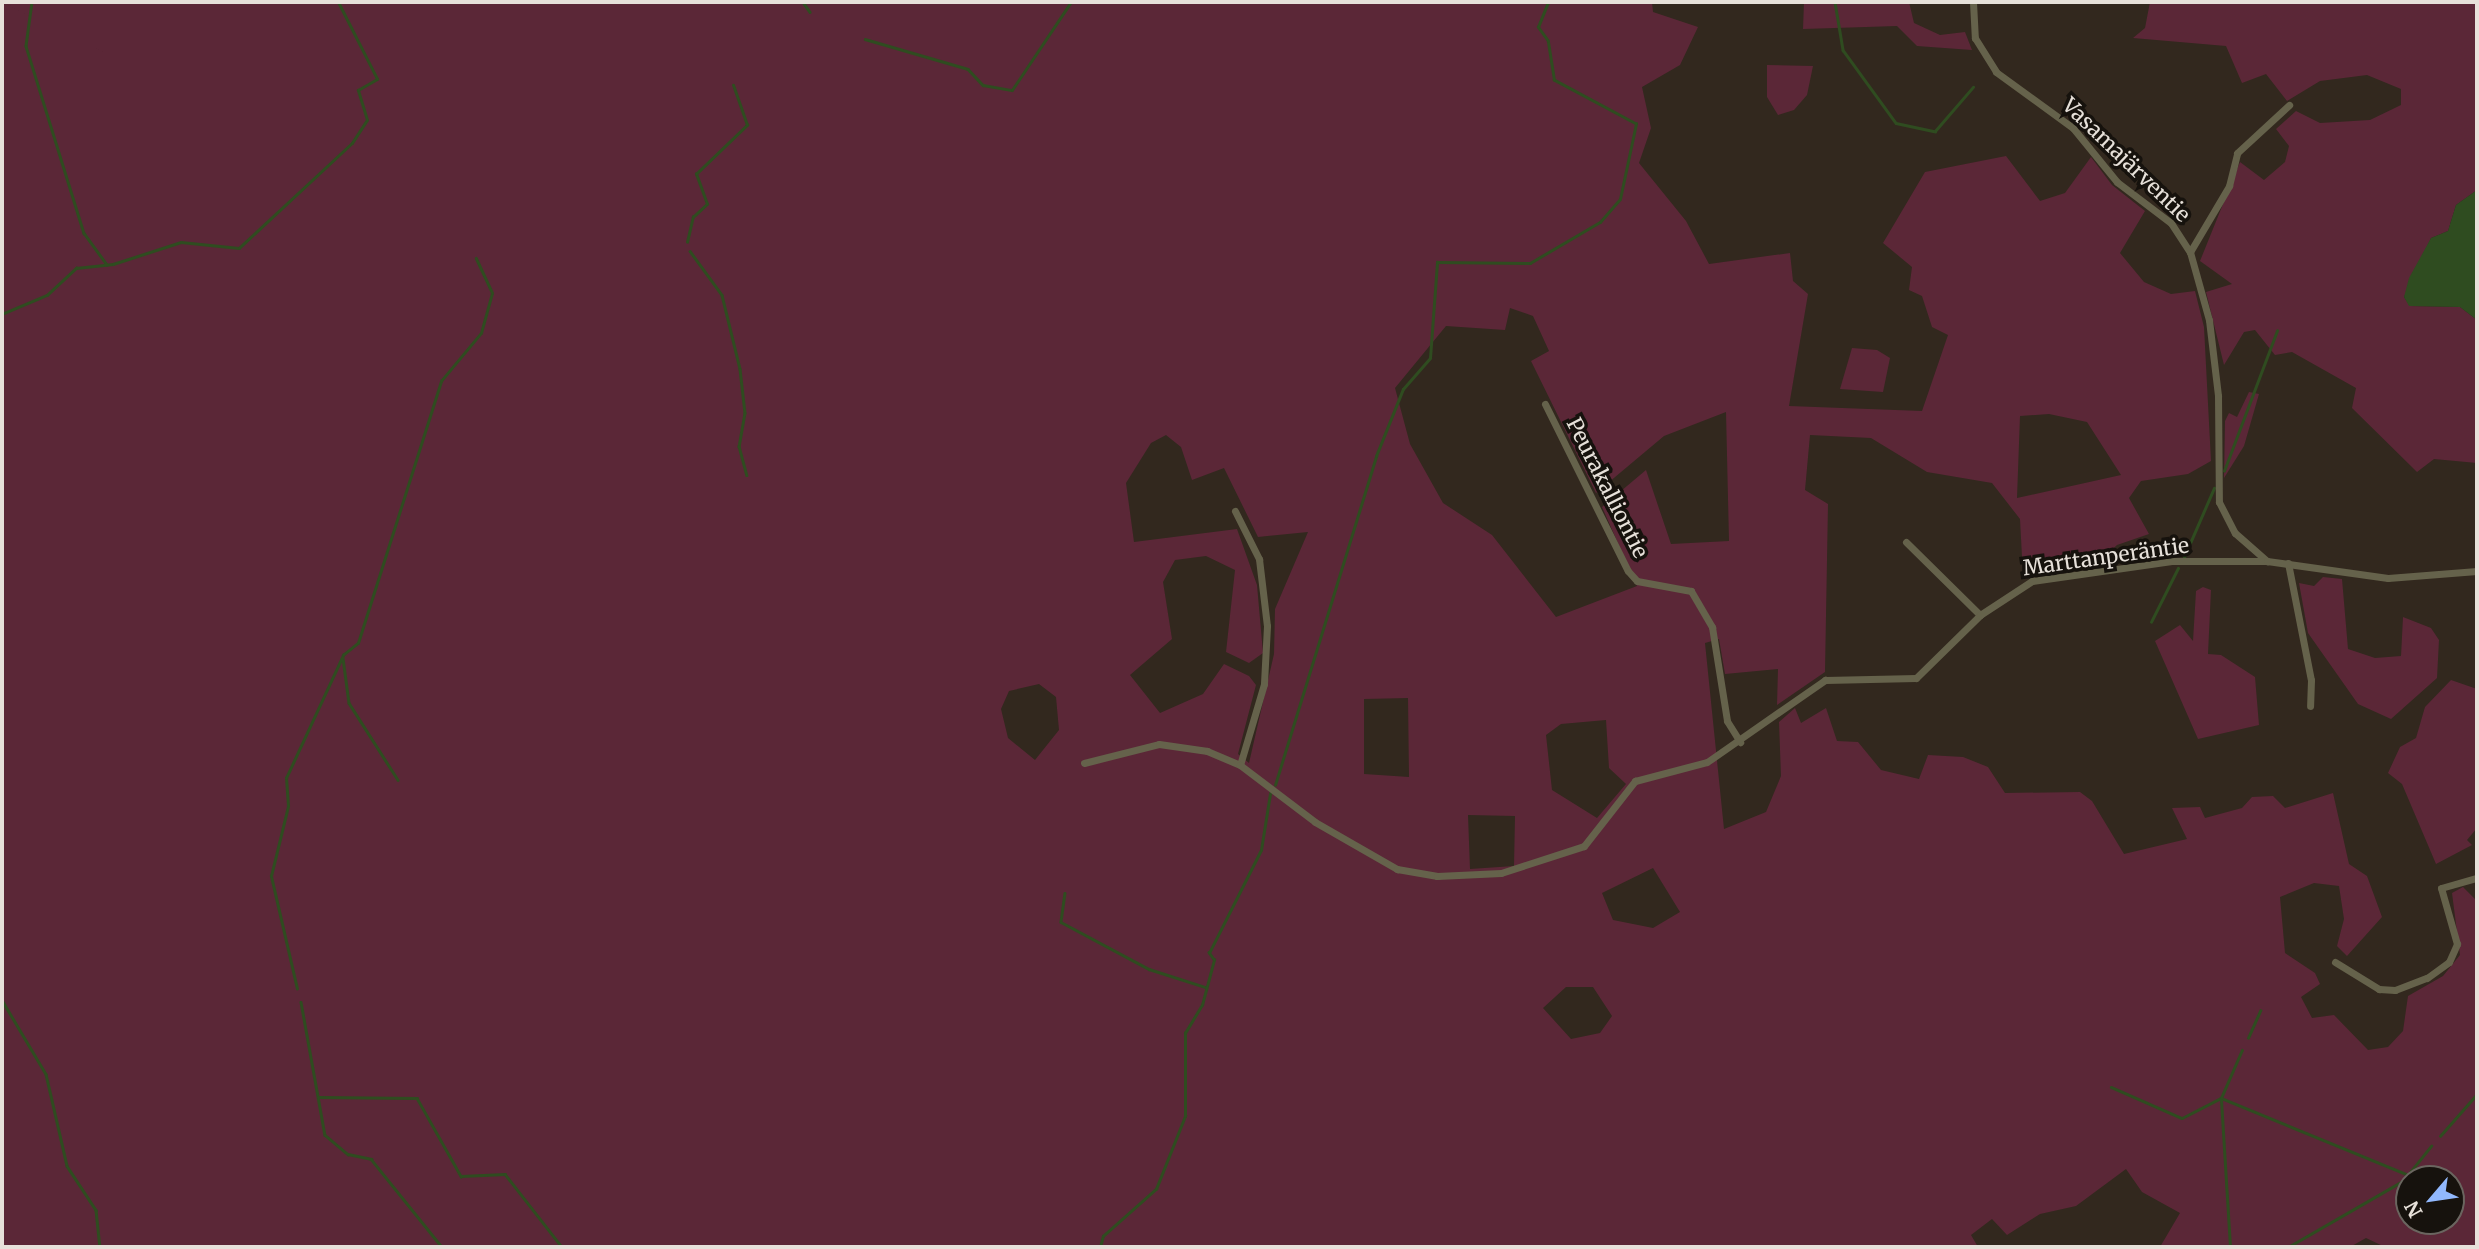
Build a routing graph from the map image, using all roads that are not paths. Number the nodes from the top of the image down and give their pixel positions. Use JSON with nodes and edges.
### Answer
{"nodes":[{"id":1,"x":1973,"y":2,"type":"edge"},
{"id":2,"x":2289,"y":105,"type":"dead end"},
{"id":3,"x":2190,"y":252,"type":"junction"},
{"id":4,"x":1545,"y":404,"type":"dead end"},
{"id":5,"x":1235,"y":511,"type":"dead end"},
{"id":6,"x":1906,"y":542,"type":"dead end"},
{"id":7,"x":2267,"y":561,"type":"junction"},
{"id":8,"x":2288,"y":563,"type":"junction"},
{"id":9,"x":2477,"y":571,"type":"edge"},
{"id":10,"x":1980,"y":615,"type":"junction"},
{"id":11,"x":2309,"y":706,"type":"dead end"},
{"id":12,"x":1740,"y":742,"type":"junction"},
{"id":13,"x":1084,"y":762,"type":"dead end"},
{"id":14,"x":1240,"y":765,"type":"junction"},
{"id":15,"x":2477,"y":878,"type":"edge"},
{"id":16,"x":2335,"y":962,"type":"dead end"}],
"edges":[{"from":1,"to":3,"type":"street","name":"Vasamajärventie"},
{"from":2,"to":3,"type":"street"},
{"from":3,"to":7,"type":"street","name":"Vasamajärventie"},
{"from":4,"to":12,"type":"street","name":"Peurakalliontie"},
{"from":5,"to":14,"type":"street"},
{"from":6,"to":10,"type":"street"},
{"from":7,"to":8,"type":"street"},
{"from":7,"to":10,"type":"street","name":"Marttanperäntie"},
{"from":8,"to":9,"type":"street"},
{"from":8,"to":11,"type":"street"},
{"from":10,"to":12,"type":"street","name":"Marttanperäntie"},
{"from":12,"to":14,"type":"street","name":"Marttanperäntie"},
{"from":13,"to":14,"type":"street","name":"Marttanperäntie"},
{"from":15,"to":16,"type":"street"}]}
